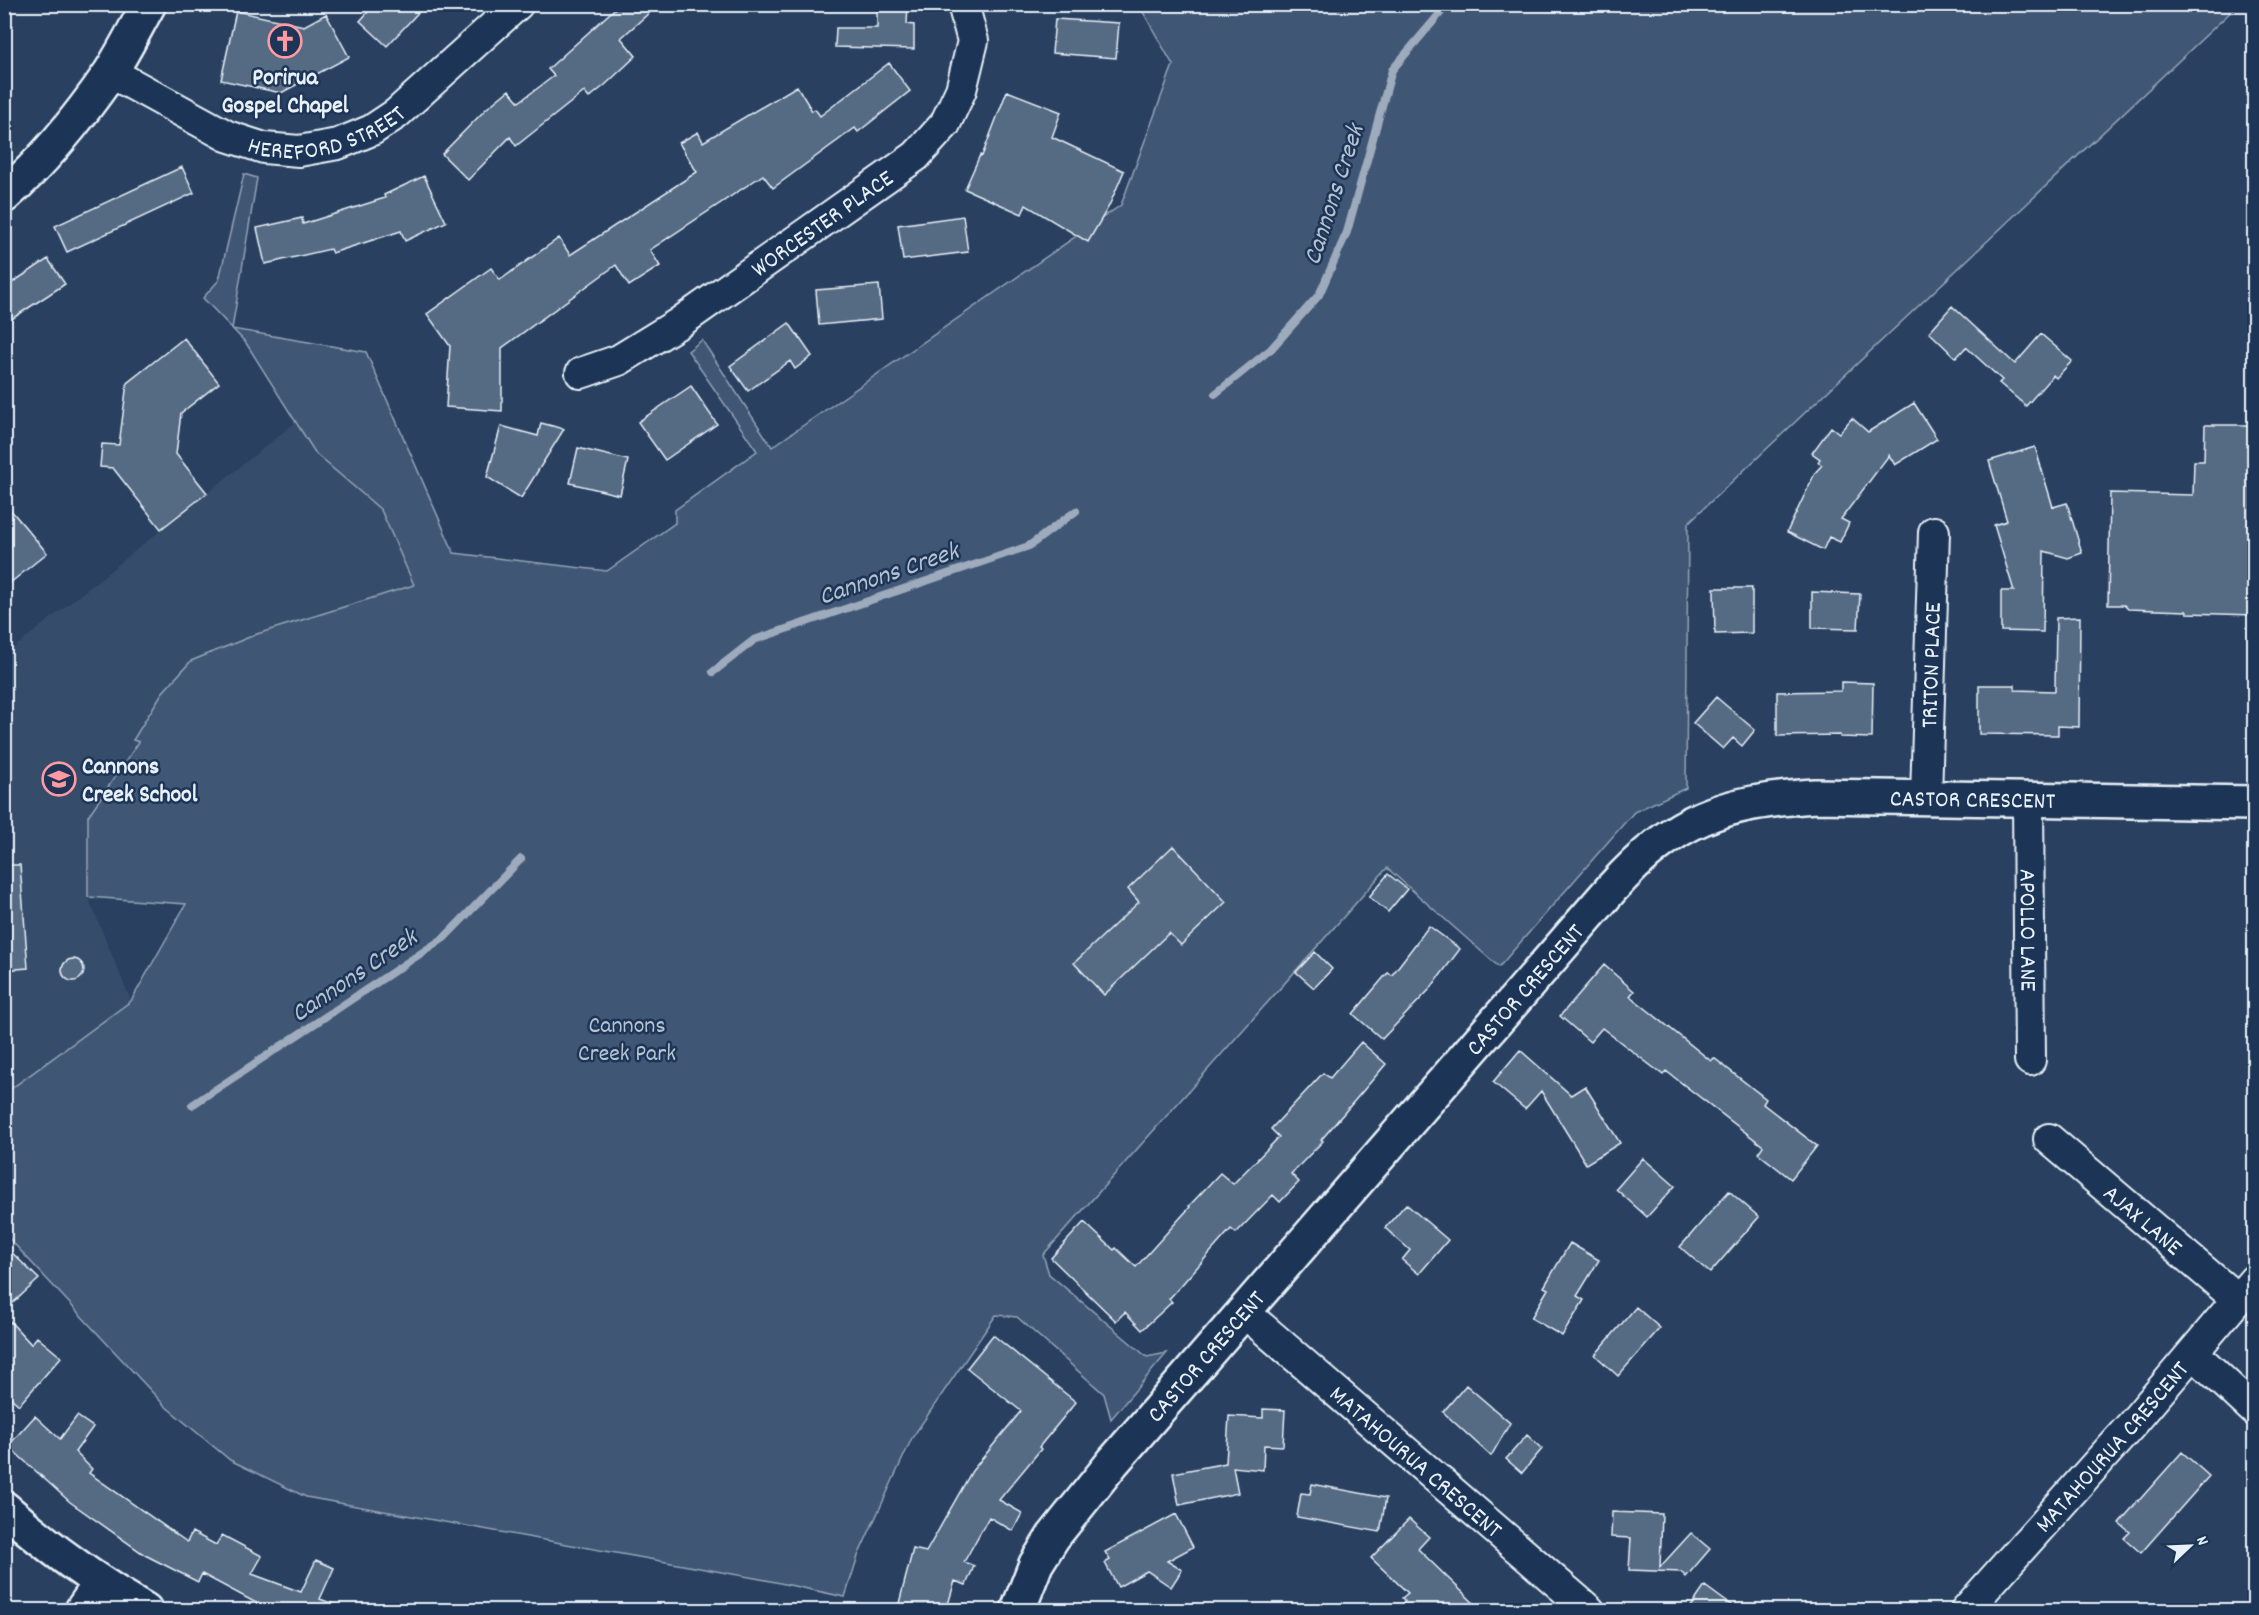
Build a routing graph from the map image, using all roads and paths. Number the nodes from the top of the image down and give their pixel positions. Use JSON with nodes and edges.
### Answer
{"nodes":[{"id":1,"x":149,"y":4,"type":"edge"},
{"id":2,"x":518,"y":4,"type":"edge"},
{"id":3,"x":963,"y":4,"type":"edge"},
{"id":4,"x":110,"y":72,"type":"junction"},
{"id":5,"x":4,"y":196,"type":"edge"},
{"id":6,"x":581,"y":373,"type":"dead end"},
{"id":7,"x":1934,"y":532,"type":"dead end"},
{"id":8,"x":1926,"y":797,"type":"junction"},
{"id":9,"x":2028,"y":800,"type":"junction"},
{"id":10,"x":2254,"y":803,"type":"edge"},
{"id":11,"x":2030,"y":1060,"type":"dead end"},
{"id":12,"x":2049,"y":1139,"type":"dead end"},
{"id":13,"x":2246,"y":1290,"type":"edge"},
{"id":14,"x":1244,"y":1312,"type":"junction"},
{"id":15,"x":2193,"y":1353,"type":"junction"},
{"id":16,"x":2254,"y":1410,"type":"edge"},
{"id":17,"x":4,"y":1508,"type":"edge"},
{"id":18,"x":100,"y":1584,"type":"junction"},
{"id":19,"x":82,"y":1611,"type":"edge"},
{"id":20,"x":145,"y":1611,"type":"edge"},
{"id":21,"x":1018,"y":1611,"type":"edge"},
{"id":22,"x":1589,"y":1611,"type":"edge"},
{"id":23,"x":1966,"y":1611,"type":"edge"}],
"edges":[{"from":1,"to":4,"type":"street"},
{"from":2,"to":4,"type":"street","name":"HEREFORD STREET"},
{"from":3,"to":6,"type":"street","name":"WORCESTER PLACE"},
{"from":4,"to":5,"type":"street"},
{"from":7,"to":8,"type":"street","name":"TRITON PLACE"},
{"from":8,"to":9,"type":"street","name":"CASTOR CRESCENT"},
{"from":8,"to":14,"type":"street","name":"CASTOR CRESCENT"},
{"from":9,"to":10,"type":"street","name":"CASTOR CRESCENT"},
{"from":9,"to":11,"type":"street","name":"APOLLO LANE"},
{"from":12,"to":13,"type":"street","name":"AJAX LANE"},
{"from":13,"to":15,"type":"street","name":"MATAHOURUA CRESCENT"},
{"from":14,"to":21,"type":"street","name":"CASTOR CRESCENT"},
{"from":14,"to":22,"type":"street","name":"MATAHOURUA CRESCENT"},
{"from":15,"to":16,"type":"street"},
{"from":15,"to":23,"type":"street","name":"MATAHOURUA CRESCENT"},
{"from":17,"to":18,"type":"street"},
{"from":18,"to":19,"type":"street"},
{"from":18,"to":20,"type":"street"}]}
